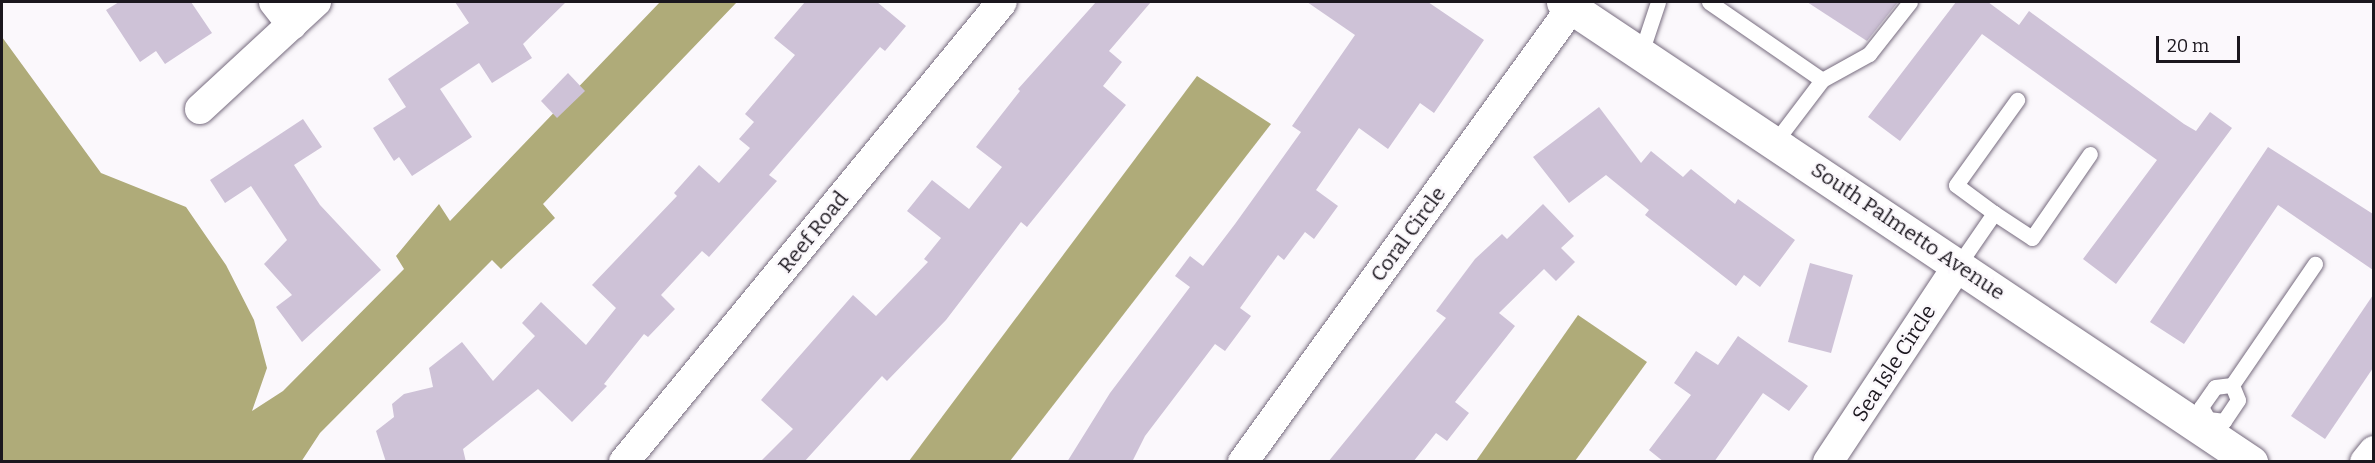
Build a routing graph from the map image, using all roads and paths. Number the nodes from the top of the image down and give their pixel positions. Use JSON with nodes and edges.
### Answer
{"nodes":[{"id":1,"x":274,"y":2,"type":"edge"},
{"id":2,"x":316,"y":2,"type":"edge"},
{"id":3,"x":1002,"y":2,"type":"edge"},
{"id":4,"x":1658,"y":2,"type":"edge"},
{"id":5,"x":1709,"y":2,"type":"edge"},
{"id":6,"x":1910,"y":2,"type":"edge"},
{"id":7,"x":1580,"y":7,"type":"edge"},
{"id":8,"x":292,"y":25,"type":"junction"},
{"id":9,"x":1641,"y":53,"type":"junction"},
{"id":10,"x":1822,"y":80,"type":"junction"},
{"id":11,"x":2017,"y":100,"type":"dead end"},
{"id":12,"x":200,"y":110,"type":"dead end"},
{"id":13,"x":1775,"y":142,"type":"junction"},
{"id":14,"x":2090,"y":154,"type":"dead end"},
{"id":15,"x":1994,"y":213,"type":"junction"},
{"id":16,"x":1959,"y":264,"type":"junction"},
{"id":17,"x":2315,"y":264,"type":"dead end"},
{"id":18,"x":2232,"y":385,"type":"junction"},
{"id":19,"x":2205,"y":424,"type":"junction"},
{"id":20,"x":2373,"y":452,"type":"edge"},
{"id":21,"x":624,"y":462,"type":"edge"},
{"id":22,"x":1243,"y":462,"type":"edge"},
{"id":23,"x":1828,"y":462,"type":"edge"},
{"id":24,"x":2251,"y":462,"type":"edge"},
{"id":25,"x":2366,"y":462,"type":"edge"}],
"edges":[{"from":1,"to":8,"type":"street"},
{"from":2,"to":8,"type":"street"},
{"from":3,"to":21,"type":"street","name":"Reef Road"},
{"from":4,"to":9,"type":"lane"},
{"from":5,"to":10,"type":"lane"},
{"from":6,"to":10,"type":"lane"},
{"from":7,"to":9,"type":"street","name":"South Palmetto Avenue"},
{"from":7,"to":22,"type":"street","name":"Coral Circle"},
{"from":8,"to":12,"type":"street"},
{"from":9,"to":13,"type":"street","name":"South Palmetto Avenue"},
{"from":10,"to":13,"type":"lane"},
{"from":11,"to":15,"type":"lane"},
{"from":13,"to":16,"type":"street","name":"South Palmetto Avenue"},
{"from":14,"to":15,"type":"lane"},
{"from":15,"to":16,"type":"lane"},
{"from":16,"to":19,"type":"street","name":"South Palmetto Avenue"},
{"from":16,"to":23,"type":"street","name":"Sea Isle Circle"},
{"from":17,"to":18,"type":"lane"},
{"from":18,"to":19,"type":"lane"},
{"from":18,"to":19,"type":"lane"},
{"from":19,"to":24,"type":"street","name":"South Palmetto Avenue"},
{"from":20,"to":25,"type":"street"}]}
